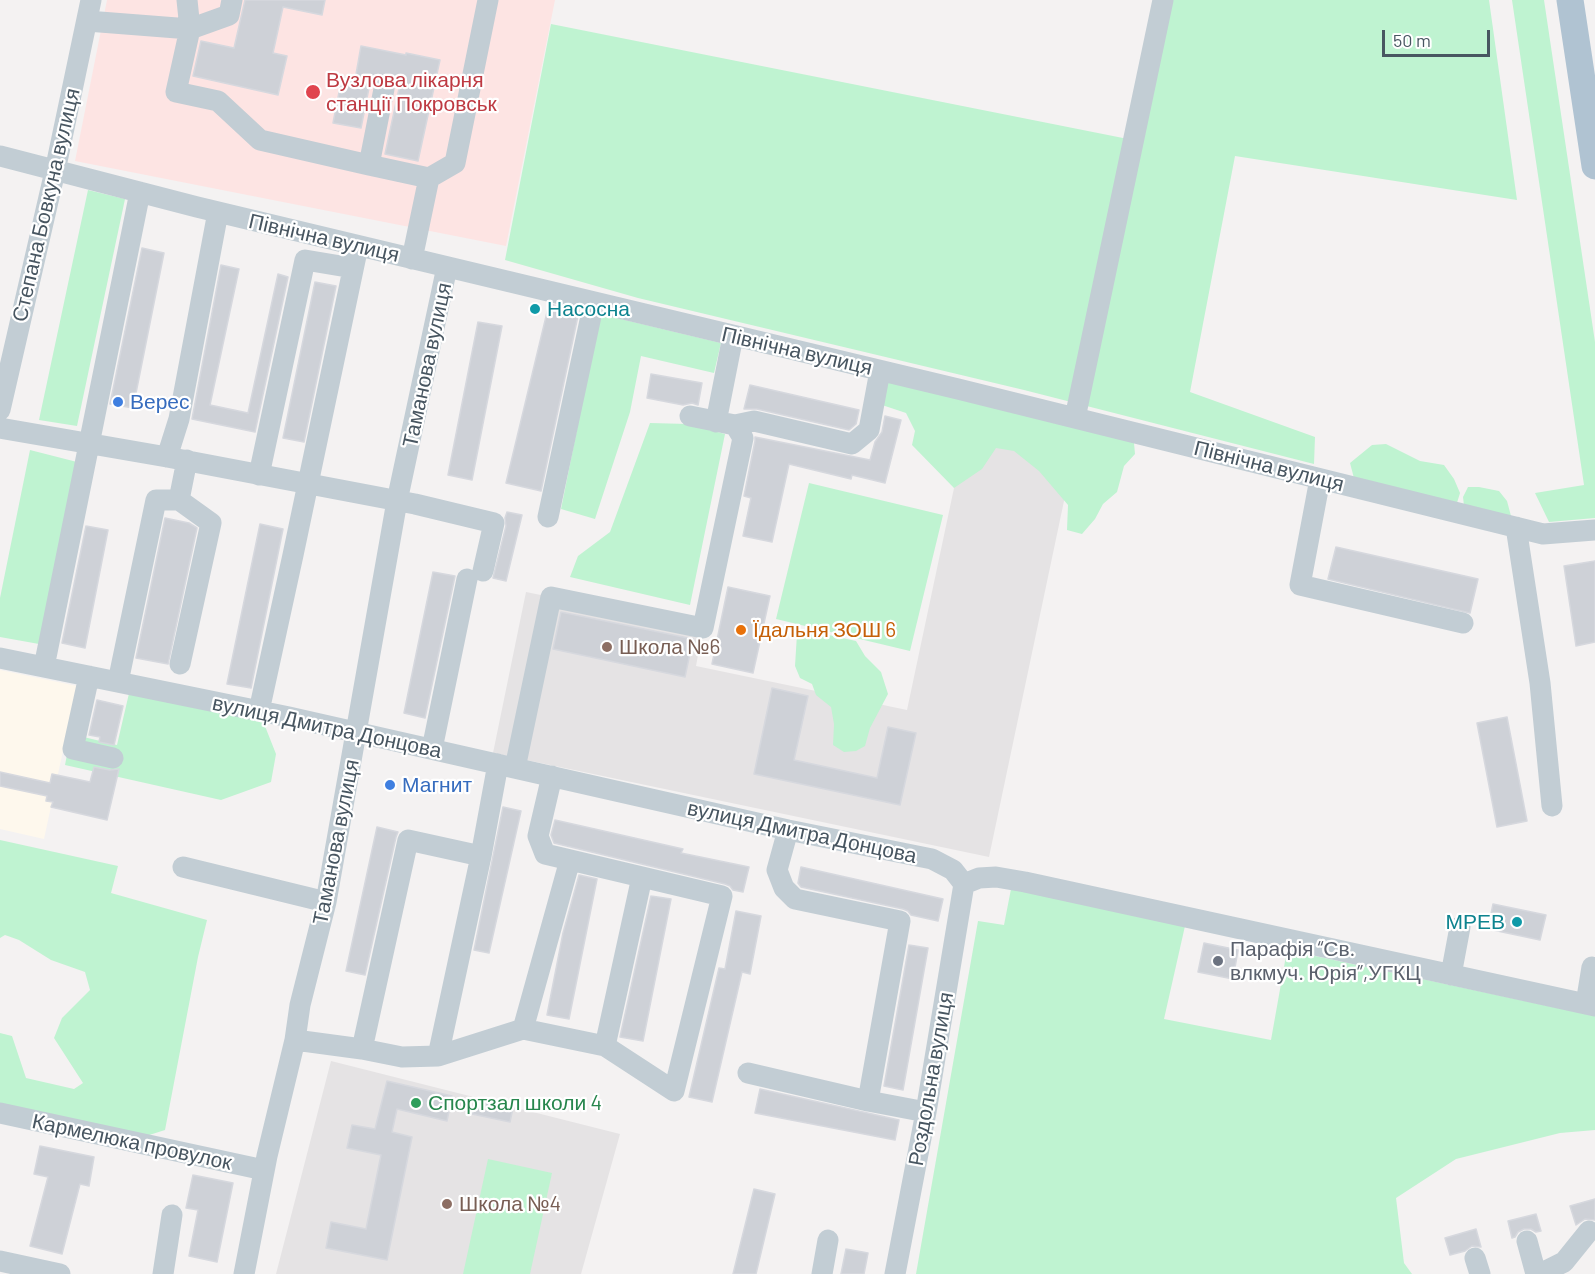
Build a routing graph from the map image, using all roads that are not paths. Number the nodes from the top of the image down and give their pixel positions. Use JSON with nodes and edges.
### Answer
{"nodes":[{"id":1,"x":91,"y":0,"type":"edge"},
{"id":2,"x":188,"y":0,"type":"edge"},
{"id":3,"x":232,"y":0,"type":"edge"},
{"id":4,"x":488,"y":0,"type":"edge"},
{"id":5,"x":1163,"y":0,"type":"edge"},
{"id":6,"x":1570,"y":0,"type":"edge"},
{"id":7,"x":87,"y":21,"type":"junction"},
{"id":8,"x":190,"y":29,"type":"junction"},
{"id":9,"x":384,"y":89,"type":"dead end"},
{"id":10,"x":0,"y":156,"type":"edge"},
{"id":11,"x":369,"y":165,"type":"junction"},
{"id":12,"x":1595,"y":166,"type":"edge"},
{"id":13,"x":55,"y":171,"type":"junction"},
{"id":14,"x":429,"y":178,"type":"junction"},
{"id":15,"x":140,"y":192,"type":"junction"},
{"id":16,"x":218,"y":212,"type":"junction"},
{"id":17,"x":358,"y":246,"type":"junction"},
{"id":18,"x":412,"y":259,"type":"junction"},
{"id":19,"x":447,"y":267,"type":"junction"},
{"id":20,"x":353,"y":268,"type":"junction"},
{"id":21,"x":594,"y":302,"type":"junction"},
{"id":22,"x":733,"y":336,"type":"junction"},
{"id":23,"x":879,"y":371,"type":"junction"},
{"id":24,"x":0,"y":410,"type":"edge"},
{"id":25,"x":690,"y":416,"type":"dead end"},
{"id":26,"x":1075,"y":418,"type":"junction"},
{"id":27,"x":726,"y":423,"type":"junction"},
{"id":28,"x":0,"y":428,"type":"edge"},
{"id":29,"x":89,"y":442,"type":"junction"},
{"id":30,"x":177,"y":459,"type":"junction"},
{"id":31,"x":259,"y":475,"type":"junction"},
{"id":32,"x":1320,"y":479,"type":"junction"},
{"id":33,"x":308,"y":484,"type":"junction"},
{"id":34,"x":179,"y":500,"type":"junction"},
{"id":35,"x":397,"y":501,"type":"junction"},
{"id":36,"x":548,"y":517,"type":"dead end"},
{"id":37,"x":1516,"y":527,"type":"junction"},
{"id":38,"x":1595,"y":530,"type":"edge"},
{"id":39,"x":1463,"y":623,"type":"dead end"},
{"id":40,"x":0,"y":658,"type":"edge"},
{"id":41,"x":180,"y":664,"type":"dead end"},
{"id":42,"x":44,"y":667,"type":"junction"},
{"id":43,"x":88,"y":676,"type":"junction"},
{"id":44,"x":118,"y":682,"type":"junction"},
{"id":45,"x":259,"y":711,"type":"junction"},
{"id":46,"x":357,"y":732,"type":"junction"},
{"id":47,"x":432,"y":749,"type":"junction"},
{"id":48,"x":113,"y":758,"type":"dead end"},
{"id":49,"x":506,"y":766,"type":"junction"},
{"id":50,"x":552,"y":777,"type":"junction"},
{"id":51,"x":1552,"y":806,"type":"dead end"},
{"id":52,"x":788,"y":830,"type":"junction"},
{"id":53,"x":481,"y":855,"type":"junction"},
{"id":54,"x":570,"y":860,"type":"junction"},
{"id":55,"x":183,"y":867,"type":"dead end"},
{"id":56,"x":642,"y":877,"type":"junction"},
{"id":57,"x":964,"y":884,"type":"junction"},
{"id":58,"x":326,"y":902,"type":"junction"},
{"id":59,"x":1460,"y":927,"type":"dead end"},
{"id":60,"x":1592,"y":967,"type":"dead end"},
{"id":61,"x":1451,"y":975,"type":"junction"},
{"id":62,"x":1590,"y":1005,"type":"edge"},
{"id":63,"x":523,"y":1029,"type":"junction"},
{"id":64,"x":295,"y":1040,"type":"junction"},
{"id":65,"x":605,"y":1046,"type":"junction"},
{"id":66,"x":362,"y":1049,"type":"junction"},
{"id":67,"x":438,"y":1056,"type":"junction"},
{"id":68,"x":748,"y":1073,"type":"dead end"},
{"id":69,"x":868,"y":1101,"type":"junction"},
{"id":70,"x":926,"y":1112,"type":"junction"},
{"id":71,"x":0,"y":1113,"type":"edge"},
{"id":72,"x":264,"y":1170,"type":"junction"},
{"id":73,"x":172,"y":1215,"type":"dead end"},
{"id":74,"x":1589,"y":1231,"type":"dead end"},
{"id":75,"x":828,"y":1240,"type":"dead end"},
{"id":76,"x":1527,"y":1241,"type":"dead end"},
{"id":77,"x":0,"y":1262,"type":"edge"},
{"id":78,"x":60,"y":1274,"type":"edge"},
{"id":79,"x":163,"y":1274,"type":"edge"},
{"id":80,"x":244,"y":1274,"type":"edge"},
{"id":81,"x":822,"y":1274,"type":"edge"},
{"id":82,"x":895,"y":1274,"type":"edge"},
{"id":83,"x":1538,"y":1274,"type":"edge"}],
"edges":[{"from":1,"to":7,"type":"street","name":"Степана Бовкуна вулиця"},
{"from":2,"to":8,"type":"street"},
{"from":3,"to":8,"type":"street"},
{"from":4,"to":14,"type":"street"},
{"from":5,"to":26,"type":"street"},
{"from":6,"to":12,"type":"main road"},
{"from":7,"to":8,"type":"street"},
{"from":7,"to":13,"type":"street","name":"Степана Бовкуна вулиця"},
{"from":8,"to":11,"type":"street"},
{"from":9,"to":11,"type":"street"},
{"from":10,"to":13,"type":"street","name":"Північна вулиця"},
{"from":11,"to":14,"type":"street"},
{"from":13,"to":15,"type":"street","name":"Північна вулиця"},
{"from":13,"to":24,"type":"street","name":"Степана Бовкуна вулиця"},
{"from":14,"to":18,"type":"street"},
{"from":15,"to":16,"type":"street","name":"Північна вулиця"},
{"from":15,"to":29,"type":"street"},
{"from":16,"to":17,"type":"street","name":"Північна вулиця"},
{"from":16,"to":30,"type":"street"},
{"from":17,"to":18,"type":"street","name":"Північна вулиця"},
{"from":17,"to":20,"type":"street"},
{"from":18,"to":19,"type":"street","name":"Північна вулиця"},
{"from":19,"to":21,"type":"street","name":"Північна вулиця"},
{"from":19,"to":35,"type":"street","name":"Таманова вулиця"},
{"from":20,"to":31,"type":"street"},
{"from":20,"to":33,"type":"street"},
{"from":21,"to":22,"type":"street","name":"Північна вулиця"},
{"from":21,"to":36,"type":"street"},
{"from":22,"to":23,"type":"street","name":"Північна вулиця"},
{"from":22,"to":27,"type":"street"},
{"from":23,"to":26,"type":"street","name":"Північна вулиця"},
{"from":23,"to":27,"type":"street"},
{"from":25,"to":27,"type":"street"},
{"from":26,"to":32,"type":"street","name":"Північна вулиця"},
{"from":27,"to":49,"type":"street"},
{"from":28,"to":29,"type":"street"},
{"from":29,"to":30,"type":"street"},
{"from":29,"to":42,"type":"street"},
{"from":30,"to":31,"type":"street"},
{"from":30,"to":34,"type":"street"},
{"from":31,"to":33,"type":"street"},
{"from":32,"to":37,"type":"street","name":"Північна вулиця"},
{"from":32,"to":39,"type":"street"},
{"from":33,"to":35,"type":"street"},
{"from":33,"to":45,"type":"street"},
{"from":34,"to":41,"type":"street"},
{"from":34,"to":44,"type":"street"},
{"from":35,"to":46,"type":"street","name":"Таманова вулиця"},
{"from":35,"to":47,"type":"street"},
{"from":37,"to":38,"type":"street","name":"Північна вулиця"},
{"from":37,"to":51,"type":"street"},
{"from":40,"to":42,"type":"street","name":"вулиця Дмитра Донцова"},
{"from":42,"to":43,"type":"street","name":"вулиця Дмитра Донцова"},
{"from":43,"to":44,"type":"street","name":"вулиця Дмитра Донцова"},
{"from":43,"to":48,"type":"street"},
{"from":44,"to":45,"type":"street","name":"вулиця Дмитра Донцова"},
{"from":45,"to":46,"type":"street","name":"вулиця Дмитра Донцова"},
{"from":46,"to":47,"type":"street","name":"вулиця Дмитра Донцова"},
{"from":46,"to":58,"type":"street","name":"Таманова вулиця"},
{"from":47,"to":49,"type":"street","name":"вулиця Дмитра Донцова"},
{"from":49,"to":50,"type":"street","name":"вулиця Дмитра Донцова"},
{"from":49,"to":53,"type":"street"},
{"from":50,"to":52,"type":"street","name":"вулиця Дмитра Донцова"},
{"from":50,"to":54,"type":"street"},
{"from":52,"to":57,"type":"street","name":"вулиця Дмитра Донцова"},
{"from":52,"to":69,"type":"street"},
{"from":53,"to":66,"type":"street"},
{"from":53,"to":67,"type":"street"},
{"from":54,"to":56,"type":"street"},
{"from":54,"to":63,"type":"street"},
{"from":55,"to":58,"type":"street"},
{"from":56,"to":65,"type":"street"},
{"from":56,"to":65,"type":"street"},
{"from":57,"to":61,"type":"street"},
{"from":57,"to":70,"type":"street","name":"Роздольна вулиця"},
{"from":58,"to":64,"type":"street","name":"Таманова вулиця"},
{"from":59,"to":61,"type":"street"},
{"from":60,"to":62,"type":"street"},
{"from":61,"to":62,"type":"street"},
{"from":63,"to":65,"type":"street"},
{"from":63,"to":67,"type":"street"},
{"from":64,"to":66,"type":"street"},
{"from":64,"to":72,"type":"street","name":"Таманова вулиця"},
{"from":66,"to":67,"type":"street"},
{"from":68,"to":69,"type":"street"},
{"from":69,"to":70,"type":"street"},
{"from":70,"to":82,"type":"street","name":"Роздольна вулиця"},
{"from":71,"to":72,"type":"street","name":"Кармелюка провулок"},
{"from":72,"to":80,"type":"street","name":"Таманова вулиця"},
{"from":73,"to":79,"type":"street"},
{"from":74,"to":83,"type":"street"},
{"from":75,"to":81,"type":"street"},
{"from":76,"to":83,"type":"street"},
{"from":77,"to":78,"type":"street"}]}
